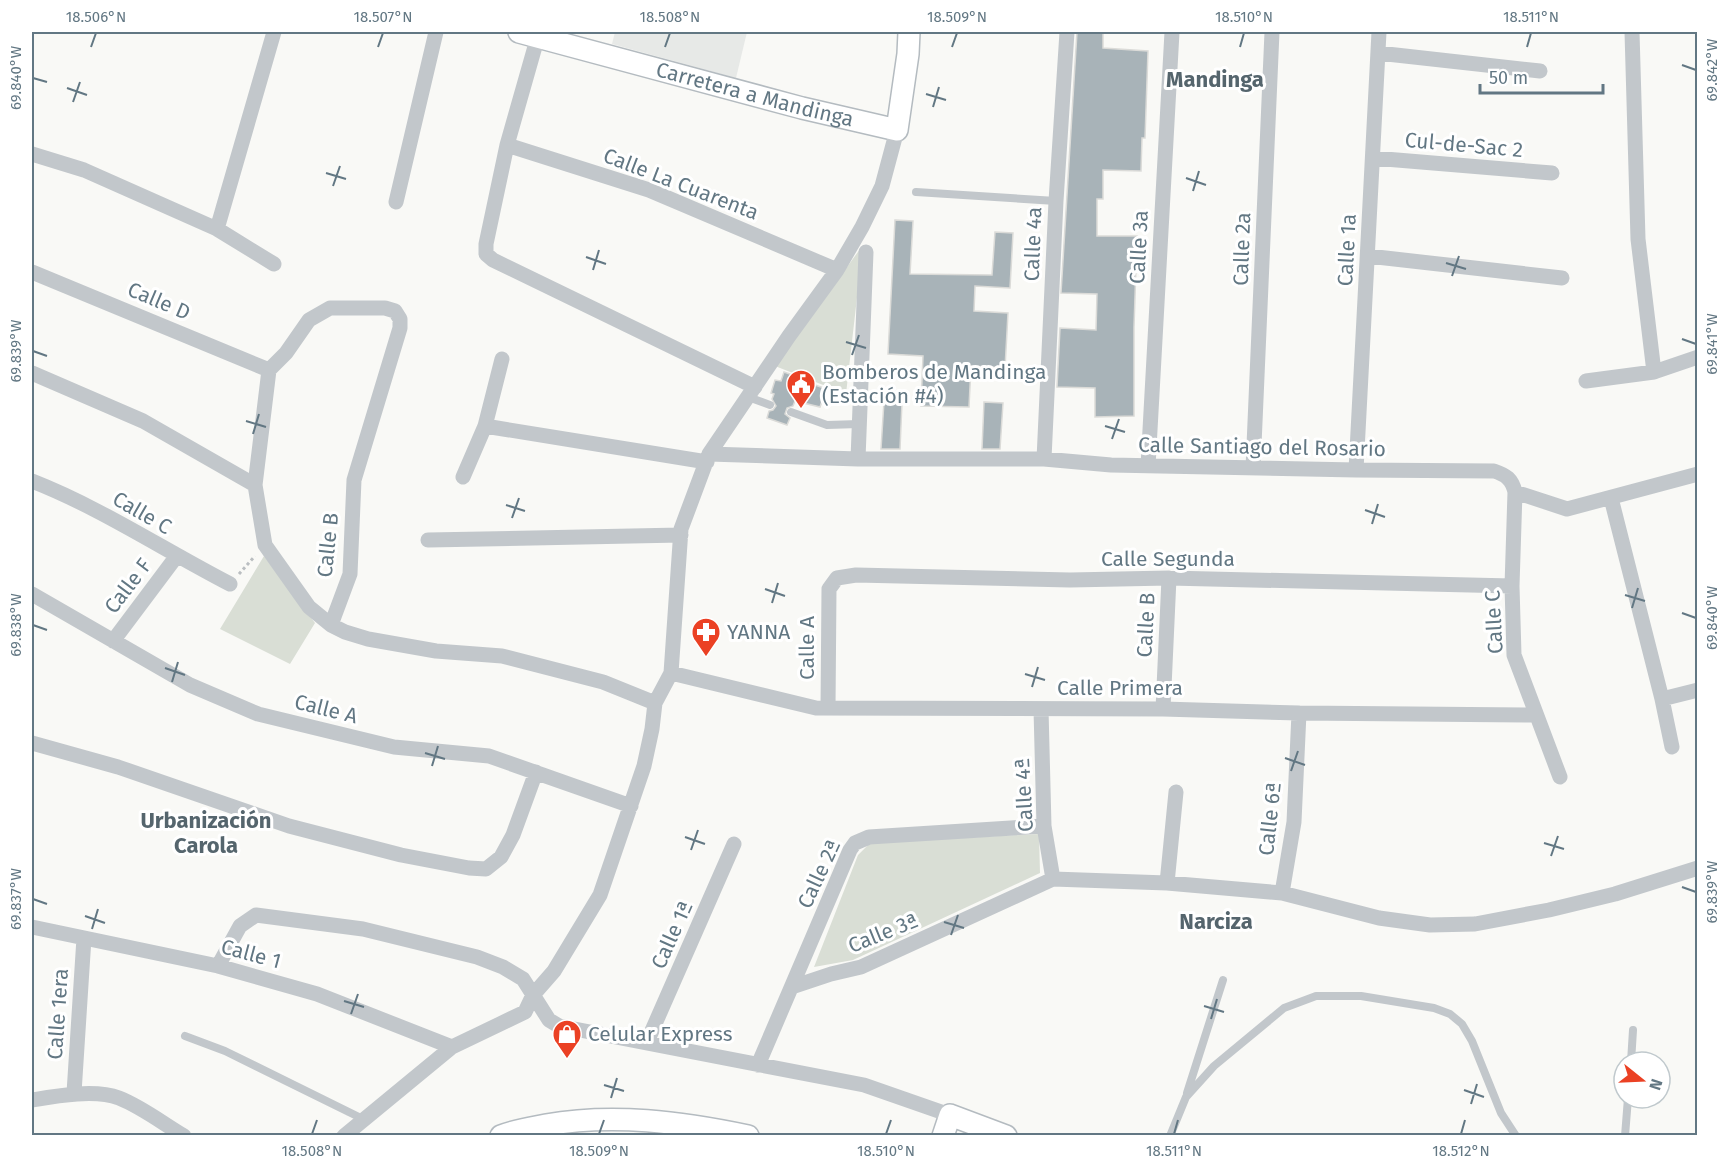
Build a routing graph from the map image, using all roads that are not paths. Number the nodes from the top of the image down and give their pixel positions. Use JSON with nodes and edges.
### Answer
{"nodes":[{"id":1,"x":273,"y":32,"type":"edge"},
{"id":2,"x":436,"y":32,"type":"edge"},
{"id":3,"x":909,"y":32,"type":"edge"},
{"id":4,"x":1067,"y":32,"type":"edge"},
{"id":5,"x":1172,"y":32,"type":"edge"},
{"id":6,"x":1272,"y":32,"type":"edge"},
{"id":7,"x":1379,"y":32,"type":"edge"},
{"id":8,"x":1632,"y":32,"type":"edge"},
{"id":9,"x":529,"y":34,"type":"edge"},
{"id":10,"x":1378,"y":53,"type":"junction"},
{"id":11,"x":1540,"y":71,"type":"dead end"},
{"id":12,"x":897,"y":130,"type":"junction"},
{"id":13,"x":507,"y":145,"type":"junction"},
{"id":14,"x":32,"y":153,"type":"edge"},
{"id":15,"x":1373,"y":158,"type":"junction"},
{"id":16,"x":1552,"y":173,"type":"dead end"},
{"id":17,"x":916,"y":192,"type":"dead end"},
{"id":18,"x":1056,"y":201,"type":"junction"},
{"id":19,"x":396,"y":202,"type":"dead end"},
{"id":20,"x":217,"y":229,"type":"junction"},
{"id":21,"x":866,"y":252,"type":"dead end"},
{"id":22,"x":1368,"y":256,"type":"junction"},
{"id":23,"x":274,"y":264,"type":"dead end"},
{"id":24,"x":837,"y":270,"type":"junction"},
{"id":25,"x":32,"y":272,"type":"edge"},
{"id":26,"x":1562,"y":278,"type":"dead end"},
{"id":27,"x":1698,"y":357,"type":"edge"},
{"id":28,"x":502,"y":359,"type":"dead end"},
{"id":29,"x":269,"y":370,"type":"junction"},
{"id":30,"x":32,"y":372,"type":"edge"},
{"id":31,"x":1654,"y":372,"type":"junction"},
{"id":32,"x":1586,"y":381,"type":"dead end"},
{"id":33,"x":751,"y":392,"type":"junction"},
{"id":34,"x":770,"y":405,"type":"dead end"},
{"id":35,"x":791,"y":412,"type":"dead end"},
{"id":36,"x":859,"y":424,"type":"junction"},
{"id":37,"x":485,"y":426,"type":"junction"},
{"id":38,"x":708,"y":458,"type":"junction"},
{"id":39,"x":858,"y":459,"type":"junction"},
{"id":40,"x":1044,"y":459,"type":"junction"},
{"id":41,"x":1148,"y":466,"type":"junction"},
{"id":42,"x":1253,"y":468,"type":"junction"},
{"id":43,"x":1356,"y":470,"type":"junction"},
{"id":44,"x":1698,"y":474,"type":"edge"},
{"id":45,"x":463,"y":477,"type":"dead end"},
{"id":46,"x":32,"y":481,"type":"edge"},
{"id":47,"x":255,"y":485,"type":"junction"},
{"id":48,"x":1515,"y":492,"type":"junction"},
{"id":49,"x":1611,"y":498,"type":"junction"},
{"id":50,"x":681,"y":535,"type":"junction"},
{"id":51,"x":428,"y":540,"type":"dead end"},
{"id":52,"x":176,"y":557,"type":"junction"},
{"id":53,"x":1169,"y":578,"type":"junction"},
{"id":54,"x":230,"y":584,"type":"road end"},
{"id":55,"x":1512,"y":586,"type":"junction"},
{"id":56,"x":829,"y":589,"type":"joint"},
{"id":57,"x":32,"y":594,"type":"edge"},
{"id":58,"x":331,"y":625,"type":"junction"},
{"id":59,"x":113,"y":641,"type":"junction"},
{"id":60,"x":671,"y":673,"type":"junction"},
{"id":61,"x":1698,"y":690,"type":"edge"},
{"id":62,"x":1662,"y":699,"type":"junction"},
{"id":63,"x":655,"y":703,"type":"junction"},
{"id":64,"x":828,"y":708,"type":"junction"},
{"id":65,"x":1041,"y":709,"type":"junction"},
{"id":66,"x":1163,"y":709,"type":"junction"},
{"id":67,"x":1299,"y":713,"type":"junction"},
{"id":68,"x":1536,"y":715,"type":"junction"},
{"id":69,"x":32,"y":743,"type":"edge"},
{"id":70,"x":1672,"y":747,"type":"dead end"},
{"id":71,"x":536,"y":772,"type":"junction"},
{"id":72,"x":1560,"y":777,"type":"dead end"},
{"id":73,"x":1176,"y":792,"type":"dead end"},
{"id":74,"x":630,"y":806,"type":"junction"},
{"id":75,"x":1044,"y":826,"type":"junction"},
{"id":76,"x":734,"y":844,"type":"dead end"},
{"id":77,"x":1698,"y":868,"type":"edge"},
{"id":78,"x":1053,"y":879,"type":"junction"},
{"id":79,"x":1167,"y":883,"type":"junction"},
{"id":80,"x":1282,"y":893,"type":"junction"},
{"id":81,"x":32,"y":927,"type":"edge"},
{"id":82,"x":84,"y":938,"type":"junction"},
{"id":83,"x":218,"y":966,"type":"junction"},
{"id":84,"x":1223,"y":980,"type":"dead end"},
{"id":85,"x":792,"y":987,"type":"junction"},
{"id":86,"x":533,"y":995,"type":"junction"},
{"id":87,"x":1633,"y":1030,"type":"dead end"},
{"id":88,"x":185,"y":1036,"type":"dead end"},
{"id":89,"x":647,"y":1042,"type":"junction"},
{"id":90,"x":452,"y":1047,"type":"junction"},
{"id":91,"x":1632,"y":1050,"type":"edge"},
{"id":92,"x":758,"y":1065,"type":"junction"},
{"id":93,"x":74,"y":1093,"type":"junction"},
{"id":94,"x":1185,"y":1097,"type":"junction"},
{"id":95,"x":32,"y":1100,"type":"edge"},
{"id":96,"x":1627,"y":1110,"type":"edge"},
{"id":97,"x":950,"y":1114,"type":"junction"},
{"id":98,"x":363,"y":1119,"type":"junction"},
{"id":99,"x":690,"y":1130,"type":"edge"},
{"id":100,"x":184,"y":1136,"type":"edge"},
{"id":101,"x":344,"y":1136,"type":"edge"},
{"id":102,"x":501,"y":1136,"type":"edge"},
{"id":103,"x":748,"y":1136,"type":"edge"},
{"id":104,"x":943,"y":1136,"type":"edge"},
{"id":105,"x":1006,"y":1136,"type":"edge"},
{"id":106,"x":1170,"y":1136,"type":"edge"},
{"id":107,"x":1516,"y":1136,"type":"edge"},
{"id":108,"x":1625,"y":1136,"type":"edge"}],
"edges":[{"from":1,"to":20,"type":"street"},
{"from":2,"to":19,"type":"street"},
{"from":3,"to":12,"type":"street"},
{"from":4,"to":18,"type":"street","name":"Calle 4a"},
{"from":5,"to":41,"type":"street","name":"Calle 3a"},
{"from":6,"to":42,"type":"street","name":"Calle 2a"},
{"from":7,"to":10,"type":"street","name":"Calle 1a"},
{"from":8,"to":31,"type":"street"},
{"from":9,"to":12,"type":"street","name":"Carretera a Mandinga"},
{"from":9,"to":13,"type":"street"},
{"from":10,"to":11,"type":"street"},
{"from":10,"to":15,"type":"street","name":"Calle 1a"},
{"from":12,"to":24,"type":"street"},
{"from":13,"to":24,"type":"street","name":"Calle La Cuarenta"},
{"from":13,"to":33,"type":"street"},
{"from":14,"to":20,"type":"street"},
{"from":15,"to":16,"type":"street","name":"Cul-de-Sac 2"},
{"from":15,"to":22,"type":"street","name":"Calle 1a"},
{"from":17,"to":18,"type":"lane"},
{"from":18,"to":40,"type":"street","name":"Calle 4a"},
{"from":20,"to":23,"type":"street"},
{"from":21,"to":36,"type":"street"},
{"from":22,"to":26,"type":"street"},
{"from":22,"to":43,"type":"street","name":"Calle 1a"},
{"from":24,"to":33,"type":"street"},
{"from":25,"to":29,"type":"street","name":"Calle D"},
{"from":27,"to":31,"type":"street"},
{"from":28,"to":37,"type":"street"},
{"from":29,"to":47,"type":"street"},
{"from":29,"to":58,"type":"street","name":"Calle B"},
{"from":30,"to":47,"type":"street"},
{"from":31,"to":32,"type":"street"},
{"from":33,"to":34,"type":"lane"},
{"from":33,"to":38,"type":"street"},
{"from":35,"to":36,"type":"lane"},
{"from":36,"to":39,"type":"street"},
{"from":37,"to":38,"type":"street","name":"Calle Santiago del Rosario"},
{"from":37,"to":45,"type":"street"},
{"from":38,"to":39,"type":"street","name":"Calle Santiago del Rosario"},
{"from":38,"to":50,"type":"street"},
{"from":39,"to":40,"type":"street","name":"Calle Santiago del Rosario"},
{"from":40,"to":41,"type":"street","name":"Calle Santiago del Rosario"},
{"from":41,"to":42,"type":"street","name":"Calle Santiago del Rosario"},
{"from":42,"to":43,"type":"street","name":"Calle Santiago del Rosario"},
{"from":43,"to":48,"type":"street","name":"Calle Santiago del Rosario"},
{"from":44,"to":49,"type":"street"},
{"from":46,"to":52,"type":"street","name":"Calle C"},
{"from":47,"to":58,"type":"street","name":"Calle B"},
{"from":48,"to":49,"type":"street"},
{"from":48,"to":55,"type":"street","name":"Calle C"},
{"from":49,"to":62,"type":"street"},
{"from":50,"to":51,"type":"street"},
{"from":50,"to":60,"type":"street"},
{"from":52,"to":54,"type":"street","name":"Calle C"},
{"from":52,"to":59,"type":"street","name":"Calle F"},
{"from":53,"to":55,"type":"street","name":"Calle Segunda"},
{"from":53,"to":56,"type":"street","name":"Calle Segunda"},
{"from":53,"to":66,"type":"street","name":"Calle B"},
{"from":55,"to":68,"type":"street","name":"Calle C"},
{"from":56,"to":64,"type":"street","name":"Calle A"},
{"from":57,"to":59,"type":"street","name":"Calle A"},
{"from":58,"to":63,"type":"street"},
{"from":59,"to":71,"type":"street","name":"Calle A"},
{"from":60,"to":63,"type":"street"},
{"from":60,"to":64,"type":"street","name":"Calle Primera"},
{"from":61,"to":62,"type":"street"},
{"from":62,"to":70,"type":"street"},
{"from":63,"to":74,"type":"street"},
{"from":64,"to":65,"type":"street","name":"Calle Primera"},
{"from":65,"to":66,"type":"street","name":"Calle Primera"},
{"from":65,"to":75,"type":"street","name":"Calle 4ª"},
{"from":66,"to":67,"type":"street","name":"Calle Primera"},
{"from":67,"to":68,"type":"street","name":"Calle Primera"},
{"from":67,"to":80,"type":"street","name":"Calle 6ª"},
{"from":68,"to":72,"type":"street","name":"Calle C"},
{"from":69,"to":71,"type":"street"},
{"from":71,"to":74,"type":"street","name":"Calle A"},
{"from":73,"to":79,"type":"street"},
{"from":74,"to":86,"type":"street"},
{"from":75,"to":78,"type":"street","name":"Calle 4ª"},
{"from":75,"to":85,"type":"street","name":"Calle 2ª"},
{"from":76,"to":89,"type":"street","name":"Calle 1ª"},
{"from":77,"to":80,"type":"street"},
{"from":78,"to":79,"type":"street"},
{"from":78,"to":85,"type":"street","name":"Calle 3ª"},
{"from":79,"to":80,"type":"street"},
{"from":81,"to":82,"type":"street","name":"Calle 1"},
{"from":82,"to":83,"type":"street","name":"Calle 1"},
{"from":82,"to":93,"type":"street","name":"Calle 1era"},
{"from":83,"to":86,"type":"street"},
{"from":83,"to":90,"type":"street","name":"Calle 1"},
{"from":84,"to":94,"type":"lane"},
{"from":85,"to":92,"type":"street","name":"Calle 2ª"},
{"from":86,"to":89,"type":"street"},
{"from":86,"to":90,"type":"street"},
{"from":87,"to":91,"type":"lane"},
{"from":88,"to":98,"type":"lane"},
{"from":89,"to":92,"type":"street"},
{"from":90,"to":98,"type":"street"},
{"from":92,"to":97,"type":"street"},
{"from":93,"to":95,"type":"street"},
{"from":93,"to":100,"type":"street"},
{"from":94,"to":106,"type":"lane"},
{"from":94,"to":107,"type":"lane"},
{"from":96,"to":108,"type":"lane"},
{"from":97,"to":104,"type":"street"},
{"from":97,"to":105,"type":"street"},
{"from":98,"to":101,"type":"street"},
{"from":99,"to":102,"type":"street"},
{"from":99,"to":103,"type":"street"}]}
